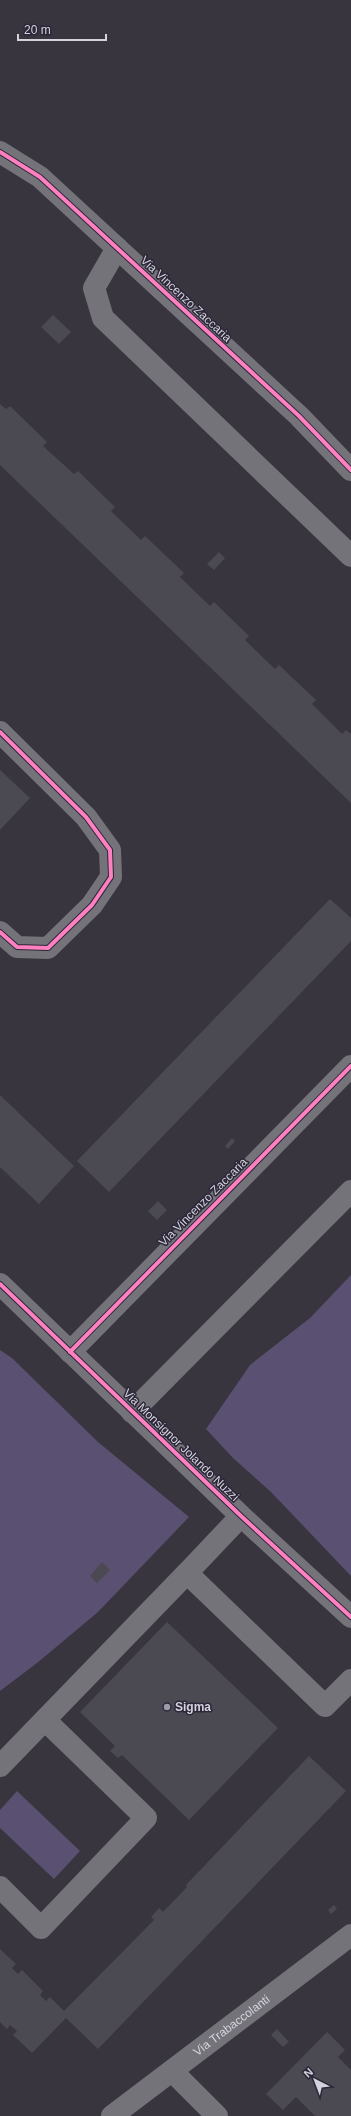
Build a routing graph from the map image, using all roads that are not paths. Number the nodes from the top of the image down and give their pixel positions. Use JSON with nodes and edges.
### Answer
{"nodes":[{"id":1,"x":0,"y":152,"type":"edge"},
{"id":2,"x":117,"y":248,"type":"junction"},
{"id":3,"x":351,"y":470,"type":"edge"},
{"id":4,"x":351,"y":556,"type":"edge"},
{"id":5,"x":0,"y":732,"type":"edge"},
{"id":6,"x":0,"y":932,"type":"edge"},
{"id":7,"x":351,"y":1066,"type":"edge"},
{"id":8,"x":351,"y":1191,"type":"edge"},
{"id":9,"x":0,"y":1284,"type":"edge"},
{"id":10,"x":70,"y":1352,"type":"junction"},
{"id":11,"x":132,"y":1412,"type":"junction"},
{"id":12,"x":241,"y":1516,"type":"junction"},
{"id":13,"x":187,"y":1573,"type":"junction"},
{"id":14,"x":351,"y":1617,"type":"edge"},
{"id":15,"x":351,"y":1680,"type":"edge"},
{"id":16,"x":45,"y":1720,"type":"junction"},
{"id":17,"x":0,"y":1766,"type":"edge"},
{"id":18,"x":0,"y":1888,"type":"edge"},
{"id":19,"x":347,"y":1944,"type":"edge"},
{"id":20,"x":172,"y":2071,"type":"junction"},
{"id":21,"x":112,"y":2116,"type":"edge"},
{"id":22,"x":217,"y":2116,"type":"edge"}],
"edges":[{"from":1,"to":2,"type":"street","name":"Via Vincenzo Zaccaria"},
{"from":2,"to":3,"type":"street","name":"Via Vincenzo Zaccaria"},
{"from":2,"to":4,"type":"street"},
{"from":5,"to":6,"type":"street"},
{"from":7,"to":10,"type":"street","name":"Via Vincenzo Zaccaria"},
{"from":8,"to":11,"type":"street"},
{"from":9,"to":10,"type":"street","name":"Via Monsignor Jolando Nuzzi"},
{"from":10,"to":11,"type":"street","name":"Via Monsignor Jolando Nuzzi"},
{"from":11,"to":12,"type":"street","name":"Via Monsignor Jolando Nuzzi"},
{"from":12,"to":13,"type":"street"},
{"from":12,"to":14,"type":"street","name":"Via Monsignor Jolando Nuzzi"},
{"from":13,"to":15,"type":"street"},
{"from":13,"to":16,"type":"street"},
{"from":16,"to":17,"type":"street"},
{"from":16,"to":18,"type":"street"},
{"from":19,"to":20,"type":"street","name":"Via Trabaccolanti"},
{"from":20,"to":21,"type":"street","name":"Via Trabaccolanti"},
{"from":20,"to":22,"type":"street"}]}
